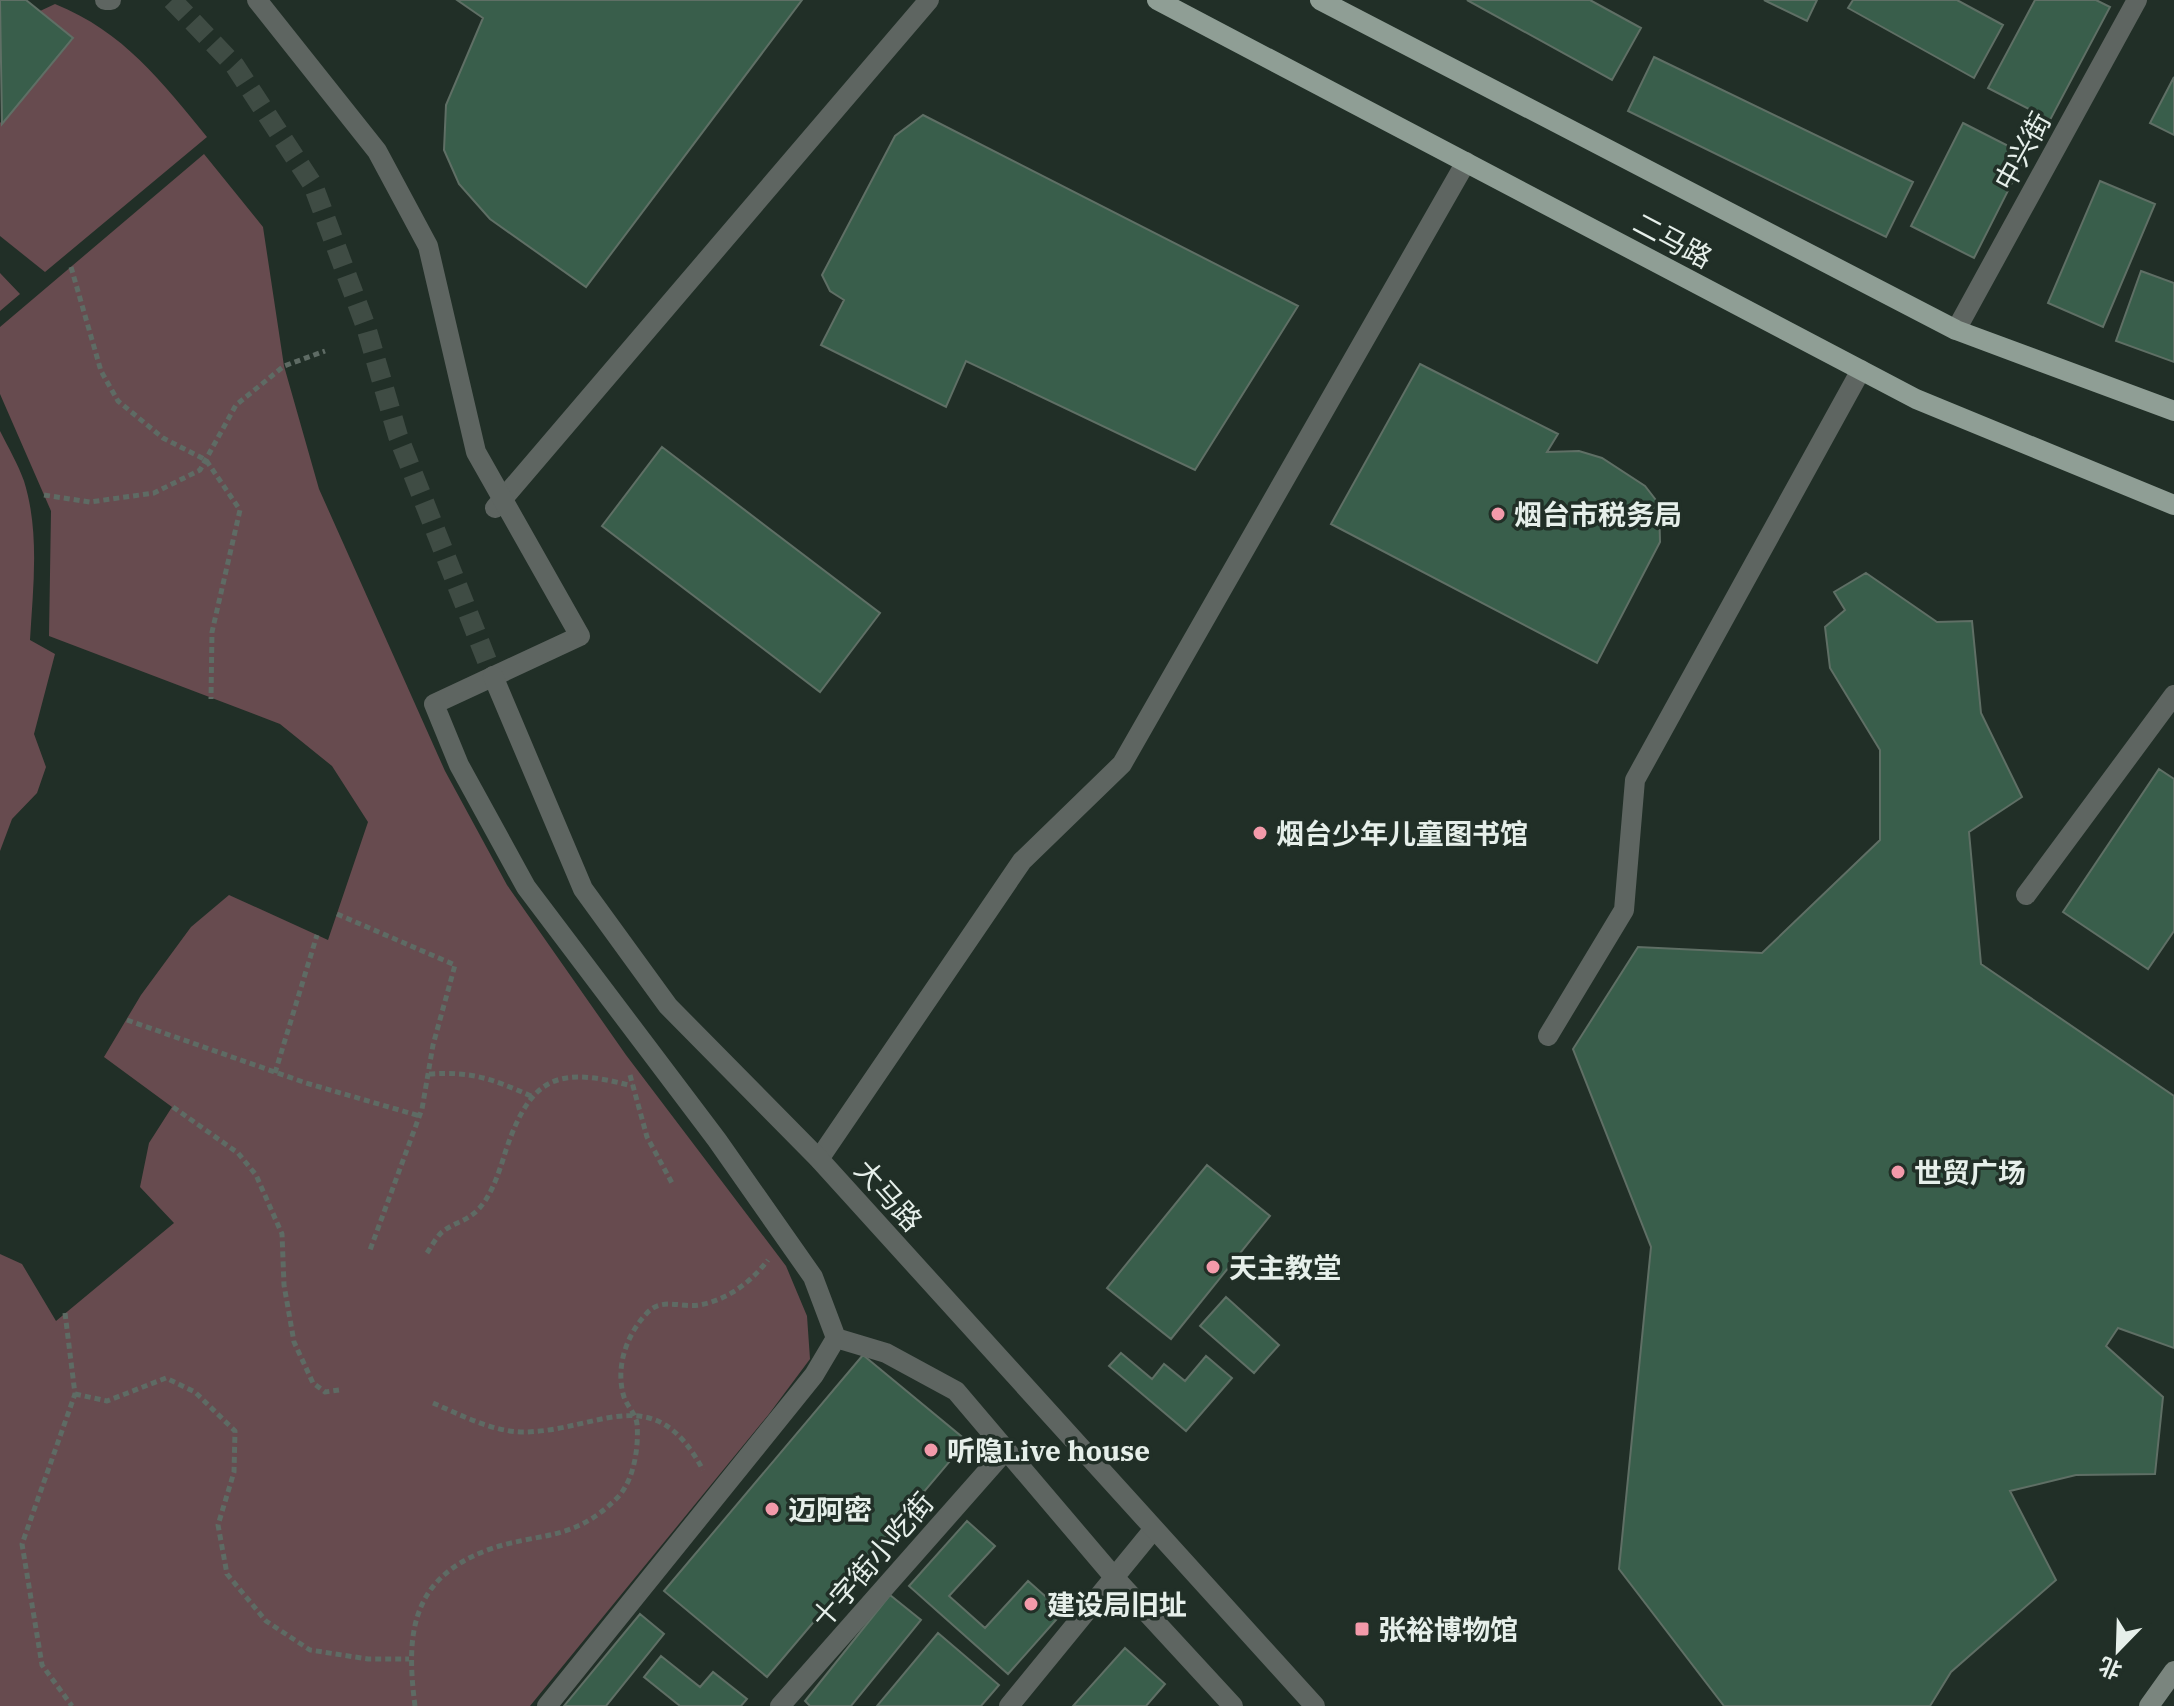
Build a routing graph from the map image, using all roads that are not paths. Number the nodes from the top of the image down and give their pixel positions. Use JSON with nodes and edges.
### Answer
{"nodes":[{"id":1,"x":257,"y":0,"type":"edge"},
{"id":2,"x":929,"y":0,"type":"edge"},
{"id":3,"x":1157,"y":0,"type":"edge"},
{"id":4,"x":1320,"y":0,"type":"edge"},
{"id":5,"x":2137,"y":0,"type":"edge"},
{"id":6,"x":1466,"y":162,"type":"junction"},
{"id":7,"x":1956,"y":330,"type":"junction"},
{"id":8,"x":1861,"y":370,"type":"junction"},
{"id":9,"x":2174,"y":411,"type":"edge"},
{"id":10,"x":2174,"y":505,"type":"edge"},
{"id":11,"x":495,"y":508,"type":"dead end"},
{"id":12,"x":493,"y":676,"type":"junction"},
{"id":13,"x":2174,"y":695,"type":"edge"},
{"id":14,"x":2026,"y":895,"type":"dead end"},
{"id":15,"x":1548,"y":1036,"type":"dead end"},
{"id":16,"x":819,"y":1159,"type":"junction"},
{"id":17,"x":836,"y":1338,"type":"junction"},
{"id":18,"x":1006,"y":1450,"type":"junction"},
{"id":19,"x":1153,"y":1530,"type":"junction"},
{"id":20,"x":1114,"y":1577,"type":"junction"},
{"id":21,"x":2174,"y":1671,"type":"edge"},
{"id":22,"x":547,"y":1706,"type":"edge"},
{"id":23,"x":780,"y":1706,"type":"edge"},
{"id":24,"x":1009,"y":1706,"type":"edge"},
{"id":25,"x":1233,"y":1706,"type":"edge"},
{"id":26,"x":1315,"y":1706,"type":"edge"},
{"id":27,"x":2149,"y":1706,"type":"edge"}],
"edges":[{"from":1,"to":12,"type":"street"},
{"from":2,"to":11,"type":"street"},
{"from":3,"to":6,"type":"main road","name":"二马路"},
{"from":4,"to":7,"type":"main road","name":"二马路"},
{"from":5,"to":7,"type":"street","name":"中兴街"},
{"from":6,"to":8,"type":"main road","name":"二马路"},
{"from":6,"to":16,"type":"street"},
{"from":7,"to":9,"type":"main road","name":"二马路"},
{"from":8,"to":10,"type":"main road","name":"二马路"},
{"from":8,"to":15,"type":"street"},
{"from":12,"to":16,"type":"street","name":"大马路"},
{"from":12,"to":17,"type":"street"},
{"from":13,"to":14,"type":"street"},
{"from":16,"to":19,"type":"street","name":"大马路"},
{"from":17,"to":18,"type":"street"},
{"from":17,"to":22,"type":"street"},
{"from":18,"to":20,"type":"street"},
{"from":18,"to":23,"type":"street","name":"十字街小吃街"},
{"from":19,"to":20,"type":"street"},
{"from":19,"to":26,"type":"street","name":"大马路"},
{"from":20,"to":24,"type":"street"},
{"from":20,"to":25,"type":"street"},
{"from":21,"to":27,"type":"main road"}]}
